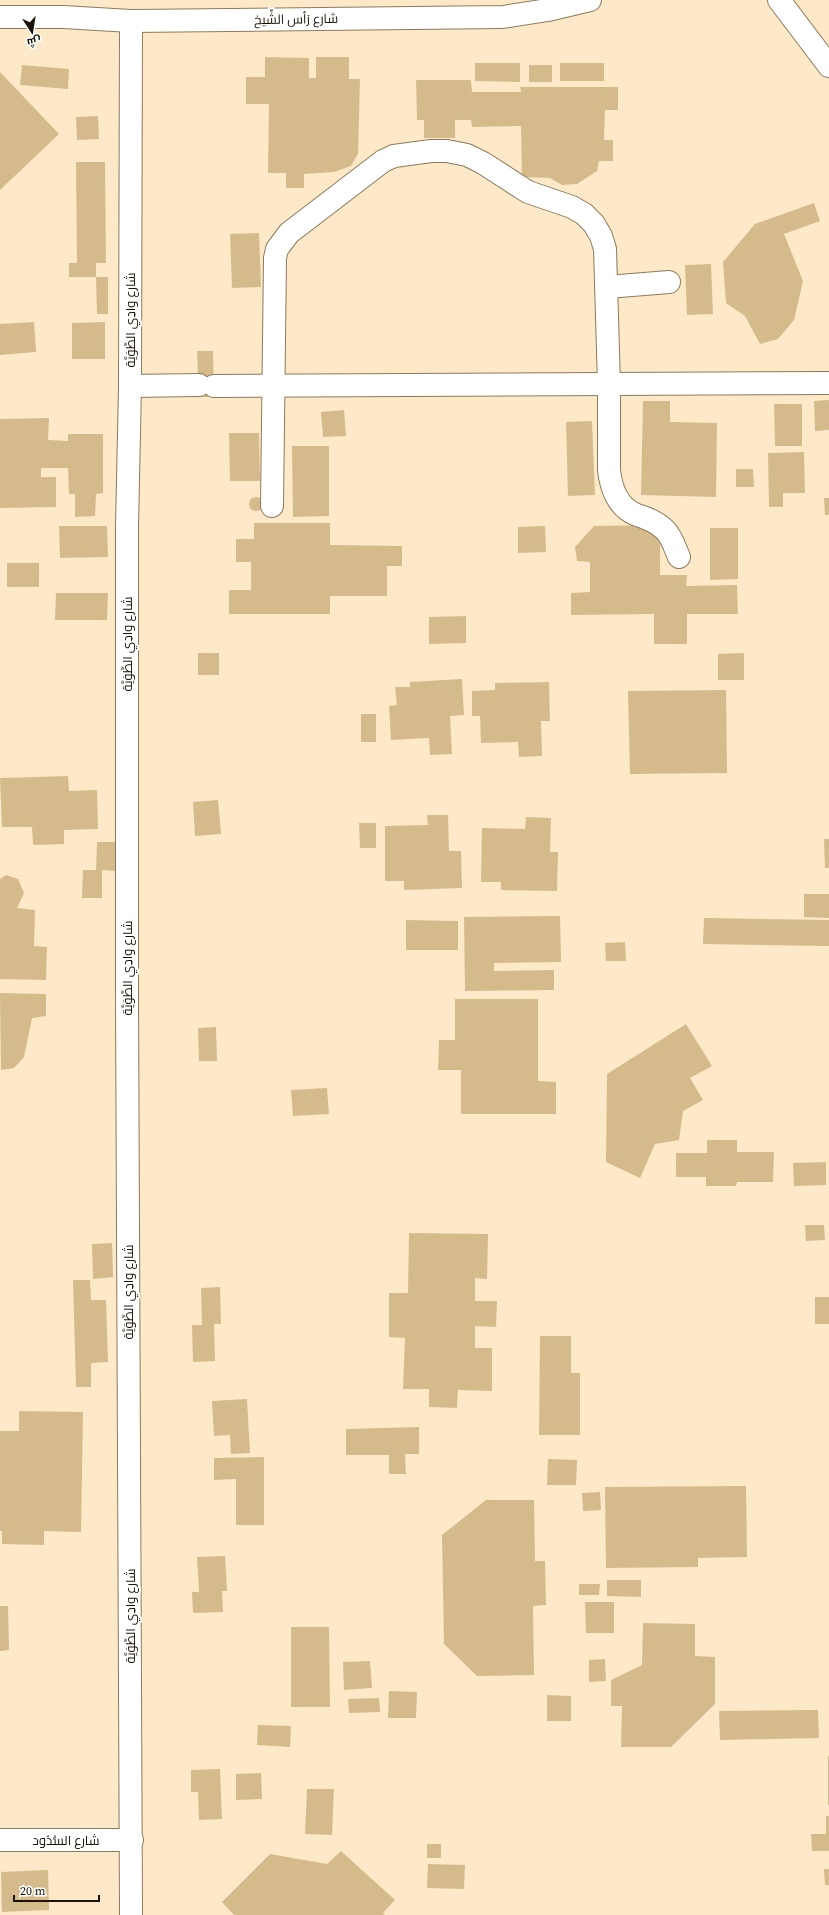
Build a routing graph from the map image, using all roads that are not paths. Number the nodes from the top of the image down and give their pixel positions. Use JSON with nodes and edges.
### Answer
{"nodes":[{"id":1,"x":590,"y":0,"type":"edge"},
{"id":2,"x":779,"y":0,"type":"edge"},
{"id":3,"x":0,"y":17,"type":"edge"},
{"id":4,"x":131,"y":21,"type":"junction"},
{"id":5,"x":829,"y":66,"type":"edge"},
{"id":6,"x":669,"y":282,"type":"dead end"},
{"id":7,"x":607,"y":287,"type":"junction"},
{"id":8,"x":829,"y":383,"type":"edge"},
{"id":9,"x":609,"y":385,"type":"junction"},
{"id":10,"x":130,"y":386,"type":"junction"},
{"id":11,"x":273,"y":386,"type":"junction"},
{"id":12,"x":272,"y":506,"type":"dead end"},
{"id":13,"x":679,"y":557,"type":"dead end"},
{"id":14,"x":0,"y":1840,"type":"edge"},
{"id":15,"x":132,"y":1840,"type":"junction"},
{"id":16,"x":131,"y":1915,"type":"edge"}],
"edges":[{"from":1,"to":4,"type":"street","name":"شارع رَأس الشِّيخ"},
{"from":2,"to":5,"type":"street"},
{"from":3,"to":4,"type":"street","name":"شارع رَأس الشِّيخ"},
{"from":4,"to":10,"type":"street","name":"شارع وادِي الطِّوَيَّة"},
{"from":6,"to":7,"type":"street"},
{"from":7,"to":9,"type":"street"},
{"from":7,"to":11,"type":"street"},
{"from":8,"to":9,"type":"street"},
{"from":9,"to":11,"type":"street"},
{"from":9,"to":13,"type":"street"},
{"from":10,"to":11,"type":"street"},
{"from":10,"to":15,"type":"street","name":"شارع وادِي الطِّوَيَّة"},
{"from":11,"to":12,"type":"street"},
{"from":14,"to":15,"type":"street","name":"شارع السُّدُود"},
{"from":15,"to":16,"type":"street","name":"شارع وادِي الطِّوَيَّة"}]}
